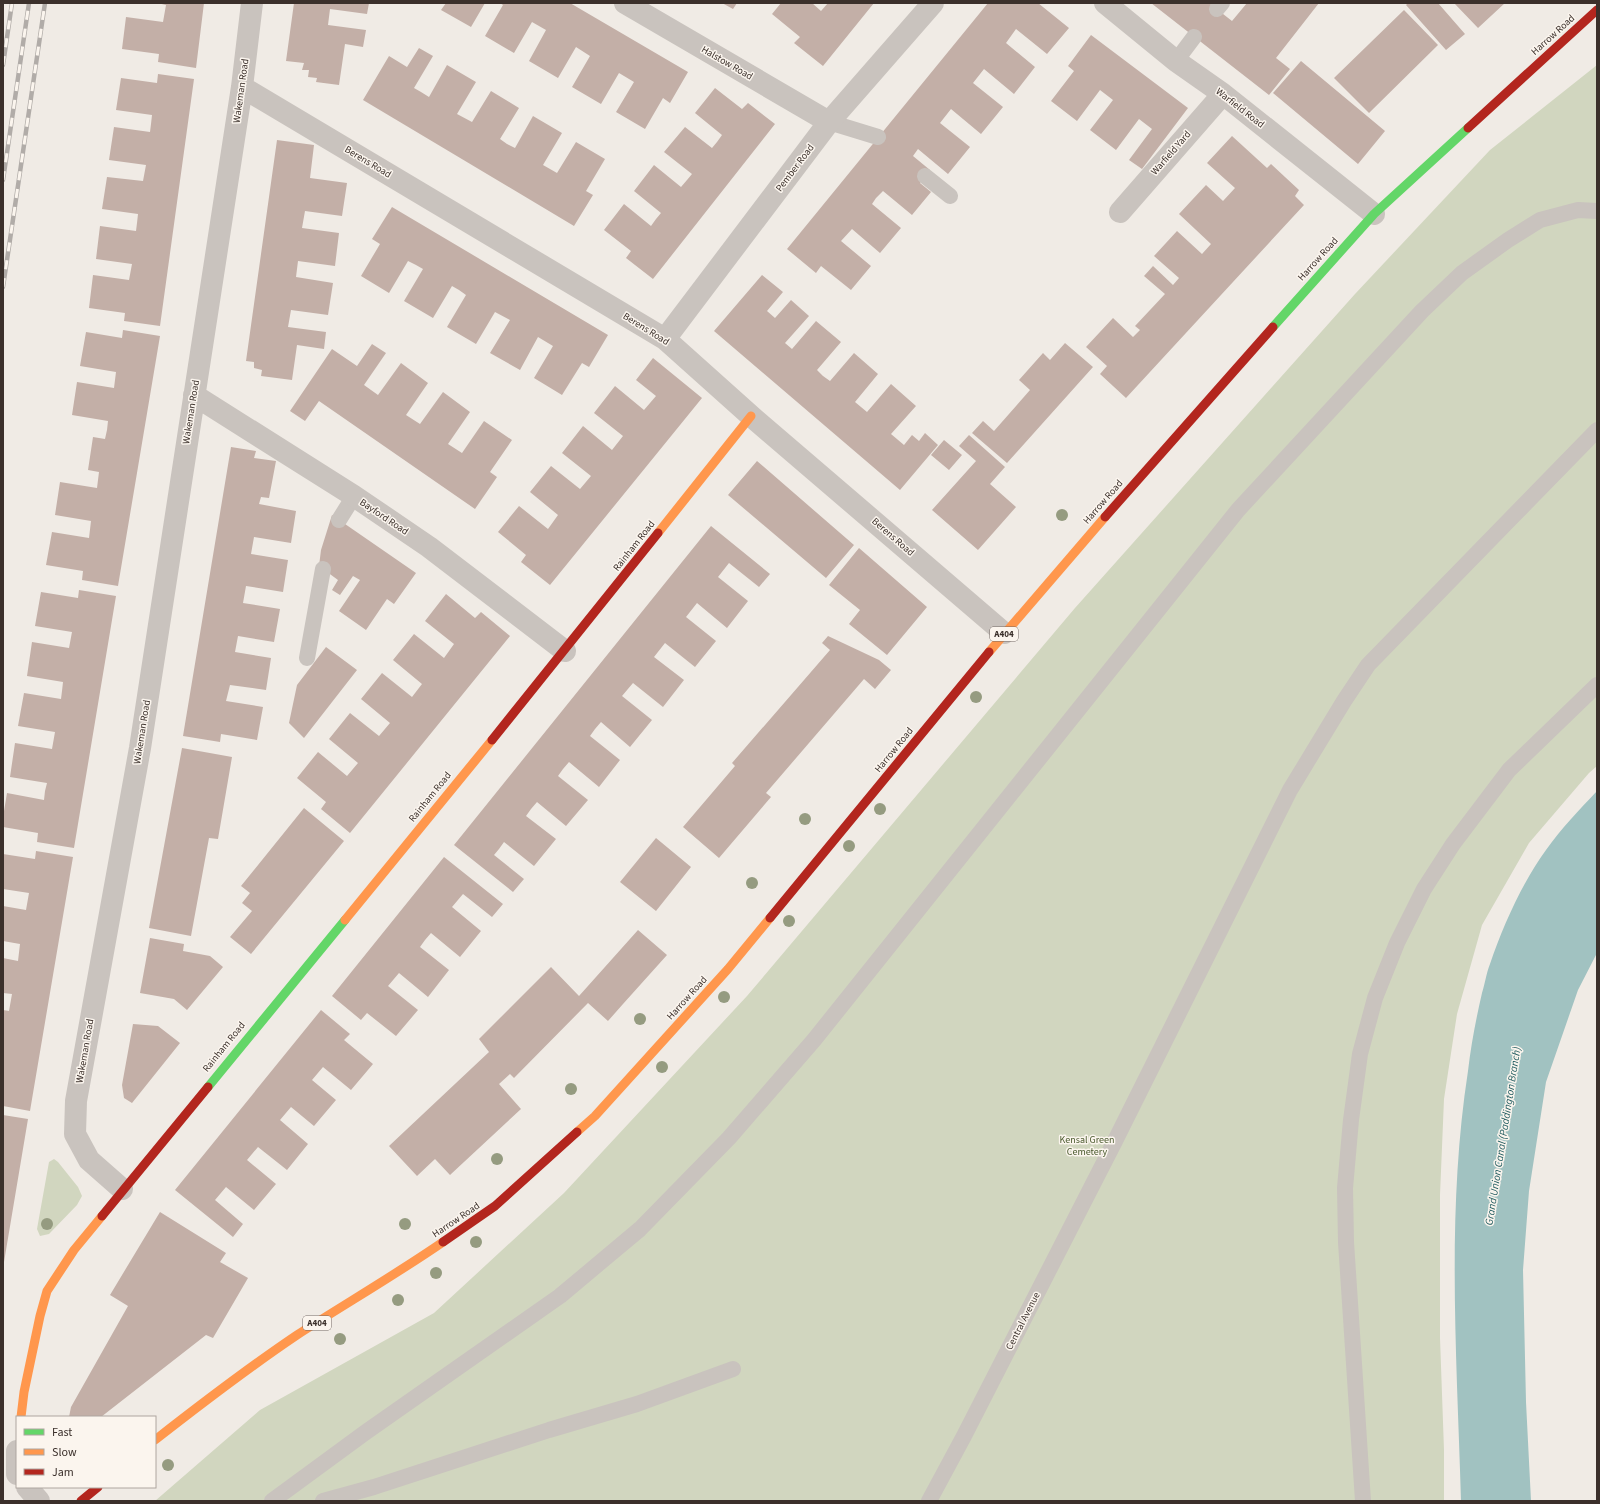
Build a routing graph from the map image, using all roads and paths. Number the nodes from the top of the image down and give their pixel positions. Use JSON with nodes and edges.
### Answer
{"nodes":[{"id":1,"x":252,"y":3,"type":"edge"},
{"id":2,"x":625,"y":3,"type":"edge"},
{"id":3,"x":933,"y":3,"type":"edge"},
{"id":4,"x":1105,"y":3,"type":"edge"},
{"id":5,"x":1597,"y":10,"type":"edge"},
{"id":6,"x":1194,"y":37,"type":"dead end"},
{"id":7,"x":1176,"y":61,"type":"junction"},
{"id":8,"x":242,"y":88,"type":"junction"},
{"id":9,"x":1223,"y":94,"type":"junction"},
{"id":10,"x":829,"y":122,"type":"junction"},
{"id":11,"x":878,"y":137,"type":"dead end"},
{"id":12,"x":925,"y":176,"type":"dead end"},
{"id":13,"x":950,"y":196,"type":"dead end"},
{"id":14,"x":1597,"y":211,"type":"edge"},
{"id":15,"x":1120,"y":212,"type":"dead end"},
{"id":16,"x":1374,"y":214,"type":"junction"},
{"id":17,"x":665,"y":339,"type":"junction"},
{"id":18,"x":194,"y":395,"type":"junction"},
{"id":19,"x":752,"y":416,"type":"junction"},
{"id":20,"x":1597,"y":430,"type":"edge"},
{"id":21,"x":354,"y":496,"type":"junction"},
{"id":22,"x":339,"y":520,"type":"dead end"},
{"id":23,"x":323,"y":568,"type":"dead end"},
{"id":24,"x":1004,"y":633,"type":"junction"},
{"id":25,"x":565,"y":651,"type":"junction"},
{"id":26,"x":308,"y":658,"type":"dead end"},
{"id":27,"x":1597,"y":685,"type":"edge"},
{"id":28,"x":122,"y":1190,"type":"junction"},
{"id":29,"x":733,"y":1369,"type":"dead end"},
{"id":30,"x":21,"y":1416,"type":"edge"},
{"id":31,"x":156,"y":1439,"type":"edge"},
{"id":32,"x":28,"y":1488,"type":"edge"},
{"id":33,"x":97,"y":1488,"type":"edge"},
{"id":34,"x":39,"y":1501,"type":"edge"},
{"id":35,"x":81,"y":1501,"type":"edge"},
{"id":36,"x":272,"y":1501,"type":"edge"},
{"id":37,"x":323,"y":1501,"type":"edge"},
{"id":38,"x":929,"y":1501,"type":"edge"},
{"id":39,"x":1363,"y":1501,"type":"edge"}],
"edges":[{"from":1,"to":8,"type":"street","name":"Wakeman Road"},
{"from":2,"to":10,"type":"street","name":"Halstow Road"},
{"from":3,"to":10,"type":"street","name":"Pember Road"},
{"from":4,"to":7,"type":"street","name":"Warfield Road"},
{"from":5,"to":16,"type":"main road","name":"Harrow Road","number":"A404"},
{"from":6,"to":7,"type":"lane"},
{"from":7,"to":9,"type":"street","name":"Warfield Road"},
{"from":8,"to":17,"type":"street","name":"Berens Road"},
{"from":8,"to":18,"type":"street","name":"Wakeman Road"},
{"from":9,"to":15,"type":"street","name":"Warfield Yard"},
{"from":9,"to":16,"type":"street","name":"Warfield Road"},
{"from":10,"to":11,"type":"lane"},
{"from":10,"to":17,"type":"street","name":"Pember Road"},
{"from":12,"to":13,"type":"lane"},
{"from":14,"to":36,"type":"lane"},
{"from":16,"to":24,"type":"main road","name":"Harrow Road","number":"A404"},
{"from":17,"to":19,"type":"street","name":"Berens Road"},
{"from":18,"to":21,"type":"street","name":"Bayford Road"},
{"from":18,"to":28,"type":"street","name":"Wakeman Road"},
{"from":19,"to":24,"type":"street","name":"Berens Road"},
{"from":19,"to":25,"type":"main road","name":"Rainham Road"},
{"from":20,"to":38,"type":"lane","name":"Central Avenue"},
{"from":21,"to":22,"type":"lane"},
{"from":21,"to":25,"type":"street","name":"Bayford Road"},
{"from":23,"to":26,"type":"lane"},
{"from":24,"to":31,"type":"main road","name":"Harrow Road","number":"A404"},
{"from":25,"to":28,"type":"main road","name":"Rainham Road"},
{"from":27,"to":39,"type":"lane"},
{"from":28,"to":30,"type":"main road"},
{"from":29,"to":37,"type":"lane"},
{"from":32,"to":34,"type":"street"},
{"from":33,"to":35,"type":"main road"}]}
